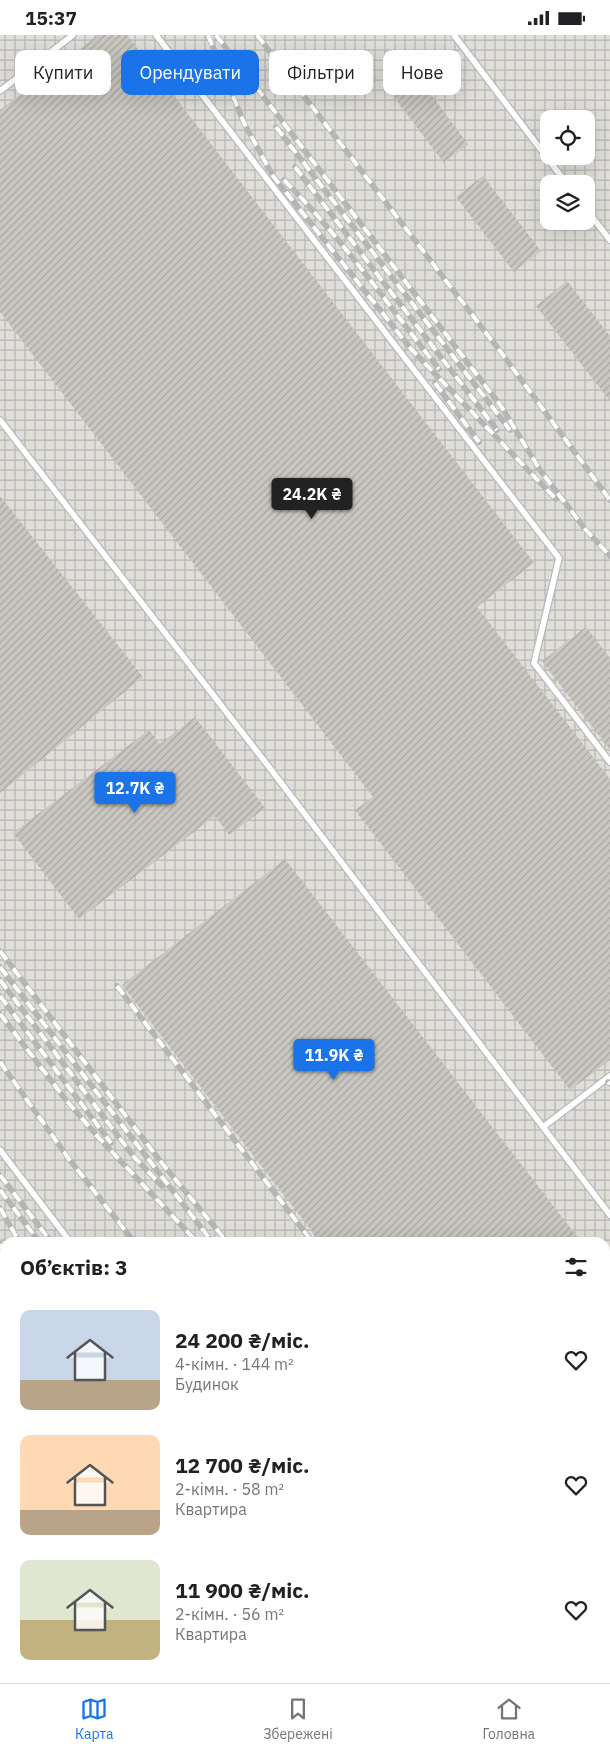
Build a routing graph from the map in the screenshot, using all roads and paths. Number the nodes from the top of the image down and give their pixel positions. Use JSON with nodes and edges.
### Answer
{"nodes":[{"id":1,"x":72,"y":35,"type":"edge"},
{"id":2,"x":156,"y":35,"type":"edge"},
{"id":3,"x":454,"y":35,"type":"edge"},
{"id":4,"x":0,"y":91,"type":"edge"},
{"id":5,"x":560,"y":175,"type":"edge"},
{"id":6,"x":595,"y":221,"type":"edge"},
{"id":7,"x":610,"y":240,"type":"edge"},
{"id":8,"x":0,"y":420,"type":"edge"},
{"id":9,"x":610,"y":762,"type":"edge"},
{"id":10,"x":610,"y":1076,"type":"edge"},
{"id":11,"x":543,"y":1127,"type":"junction"},
{"id":12,"x":0,"y":1150,"type":"edge"},
{"id":13,"x":610,"y":1215,"type":"edge"},
{"id":14,"x":67,"y":1237,"type":"edge"}],
"edges":[{"from":1,"to":4,"type":"lane"},
{"from":2,"to":9,"type":"lane"},
{"from":3,"to":5,"type":"lane"},
{"from":6,"to":7,"type":"lane"},
{"from":8,"to":11,"type":"lane"},
{"from":10,"to":11,"type":"lane"},
{"from":11,"to":13,"type":"lane"},
{"from":12,"to":14,"type":"lane"}]}
